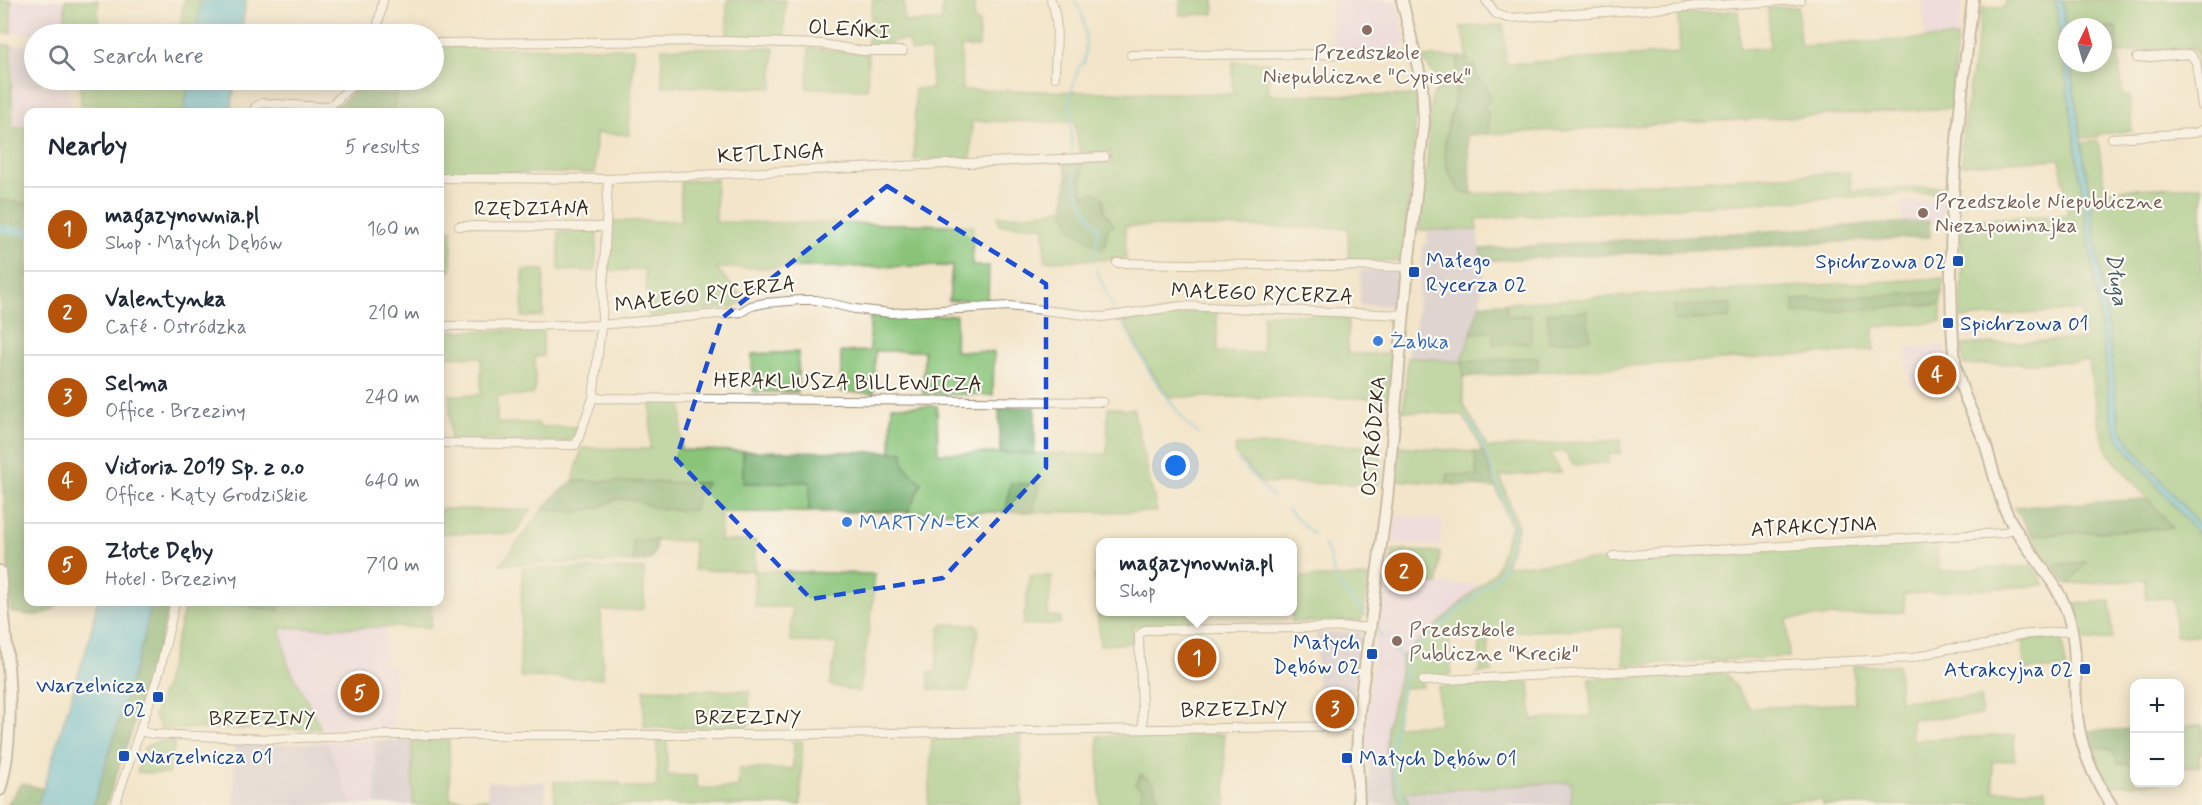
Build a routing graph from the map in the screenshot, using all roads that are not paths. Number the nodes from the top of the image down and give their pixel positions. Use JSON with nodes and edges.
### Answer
{"nodes":[{"id":1,"x":383,"y":0,"type":"edge"},
{"id":2,"x":1051,"y":0,"type":"edge"},
{"id":3,"x":1402,"y":0,"type":"edge"},
{"id":4,"x":1486,"y":0,"type":"edge"},
{"id":5,"x":1800,"y":0,"type":"edge"},
{"id":6,"x":1973,"y":0,"type":"edge"},
{"id":7,"x":378,"y":24,"type":"edge"},
{"id":8,"x":444,"y":44,"type":"edge"},
{"id":9,"x":903,"y":51,"type":"dead end"},
{"id":10,"x":1416,"y":54,"type":"junction"},
{"id":11,"x":1131,"y":55,"type":"dead end"},
{"id":12,"x":2137,"y":58,"type":"dead end"},
{"id":13,"x":1055,"y":77,"type":"dead end"},
{"id":14,"x":347,"y":90,"type":"edge"},
{"id":15,"x":2202,"y":106,"type":"edge"},
{"id":16,"x":255,"y":108,"type":"edge"},
{"id":17,"x":2202,"y":130,"type":"edge"},
{"id":18,"x":2112,"y":138,"type":"dead end"},
{"id":19,"x":1105,"y":157,"type":"dead end"},
{"id":20,"x":444,"y":178,"type":"edge"},
{"id":21,"x":608,"y":179,"type":"junction"},
{"id":22,"x":459,"y":226,"type":"dead end"},
{"id":23,"x":605,"y":227,"type":"junction"},
{"id":24,"x":1117,"y":263,"type":"dead end"},
{"id":25,"x":1408,"y":267,"type":"junction"},
{"id":26,"x":1404,"y":315,"type":"junction"},
{"id":27,"x":600,"y":325,"type":"junction"},
{"id":28,"x":444,"y":326,"type":"edge"},
{"id":29,"x":593,"y":398,"type":"junction"},
{"id":30,"x":1103,"y":402,"type":"dead end"},
{"id":31,"x":444,"y":443,"type":"edge"},
{"id":32,"x":2016,"y":528,"type":"junction"},
{"id":33,"x":1613,"y":556,"type":"dead end"},
{"id":34,"x":0,"y":572,"type":"edge"},
{"id":35,"x":175,"y":606,"type":"edge"},
{"id":36,"x":1370,"y":627,"type":"junction"},
{"id":37,"x":2072,"y":631,"type":"junction"},
{"id":38,"x":1423,"y":681,"type":"dead end"},
{"id":39,"x":1358,"y":726,"type":"junction"},
{"id":40,"x":1143,"y":729,"type":"junction"},
{"id":41,"x":140,"y":731,"type":"junction"},
{"id":42,"x":0,"y":790,"type":"edge"},
{"id":43,"x":115,"y":805,"type":"edge"},
{"id":44,"x":1359,"y":805,"type":"edge"},
{"id":45,"x":2111,"y":805,"type":"edge"}],
"edges":[{"from":1,"to":7,"type":"street"},
{"from":2,"to":13,"type":"street"},
{"from":3,"to":10,"type":"street","name":"OSTRÓDZKA"},
{"from":4,"to":5,"type":"street"},
{"from":6,"to":32,"type":"street"},
{"from":8,"to":9,"type":"street","name":"OLEŃKI"},
{"from":10,"to":11,"type":"street"},
{"from":10,"to":25,"type":"street","name":"OSTRÓDZKA"},
{"from":12,"to":15,"type":"street"},
{"from":14,"to":16,"type":"street"},
{"from":17,"to":18,"type":"street"},
{"from":19,"to":21,"type":"street","name":"KETLINGA"},
{"from":20,"to":21,"type":"street","name":"KETLINGA"},
{"from":21,"to":23,"type":"street"},
{"from":22,"to":23,"type":"street","name":"RZĘDZIANA"},
{"from":23,"to":27,"type":"street"},
{"from":24,"to":25,"type":"street"},
{"from":25,"to":26,"type":"street","name":"OSTRÓDZKA"},
{"from":26,"to":27,"type":"street","name":"MAŁEGO RYCERZA"},
{"from":26,"to":36,"type":"street","name":"OSTRÓDZKA"},
{"from":27,"to":28,"type":"street","name":"MAŁEGO RYCERZA"},
{"from":27,"to":29,"type":"street"},
{"from":29,"to":30,"type":"street","name":"HERAKLIUSZA BILLEWICZA"},
{"from":29,"to":31,"type":"street"},
{"from":32,"to":33,"type":"street","name":"ATRAKCYJNA"},
{"from":32,"to":37,"type":"street"},
{"from":34,"to":42,"type":"street"},
{"from":35,"to":41,"type":"street"},
{"from":36,"to":39,"type":"street","name":"OSTRÓDZKA"},
{"from":36,"to":40,"type":"street"},
{"from":37,"to":38,"type":"street"},
{"from":37,"to":45,"type":"street"},
{"from":39,"to":40,"type":"street","name":"BRZEZINY"},
{"from":39,"to":44,"type":"street","name":"OSTRÓDZKA"},
{"from":40,"to":41,"type":"street","name":"BRZEZINY"},
{"from":41,"to":43,"type":"street"}]}
